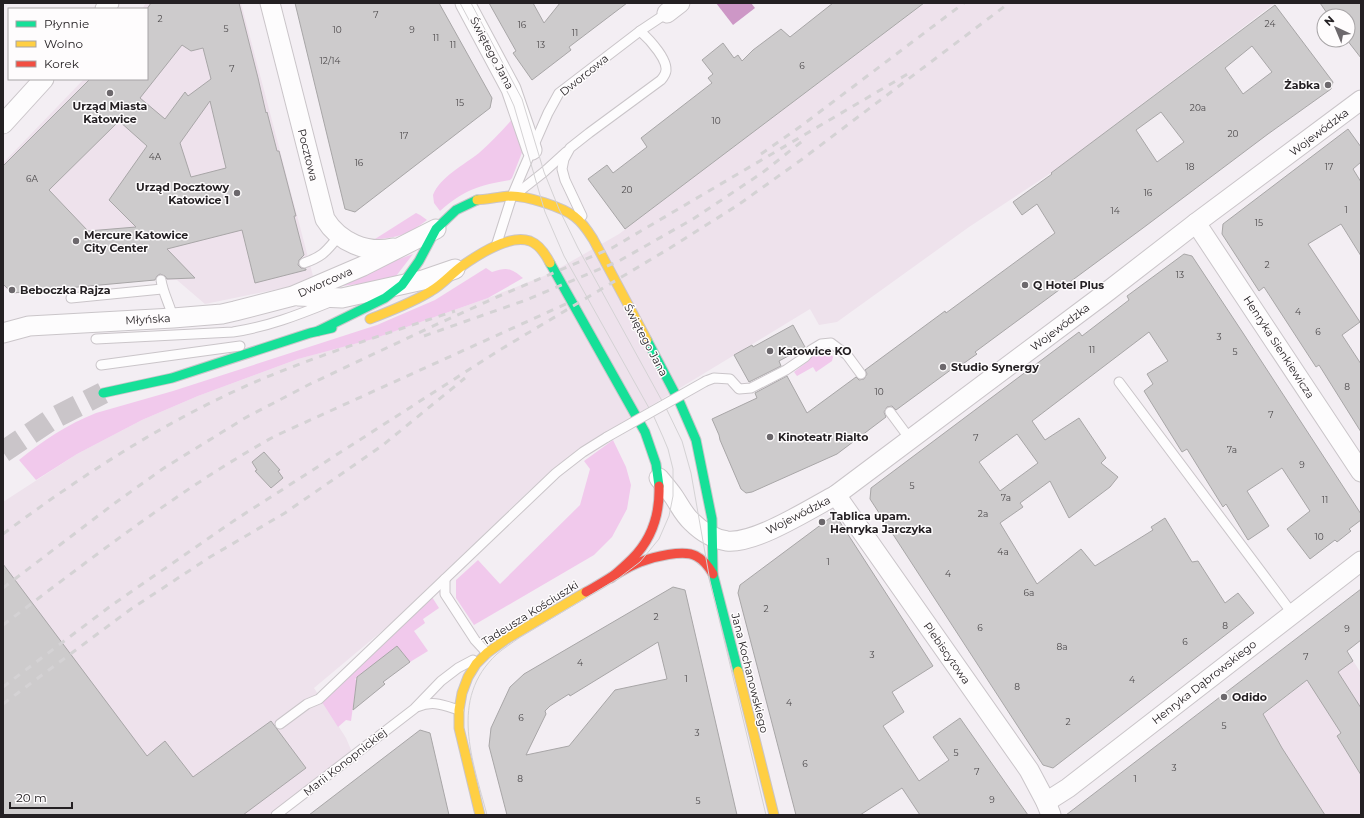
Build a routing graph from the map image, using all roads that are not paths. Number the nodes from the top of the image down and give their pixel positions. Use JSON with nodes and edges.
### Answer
{"nodes":[{"id":1,"x":270,"y":3,"type":"edge"},
{"id":2,"x":465,"y":3,"type":"edge"},
{"id":3,"x":673,"y":8,"type":"edge"},
{"id":4,"x":640,"y":31,"type":"junction"},
{"id":5,"x":43,"y":80,"type":"edge"},
{"id":6,"x":1361,"y":100,"type":"edge"},
{"id":7,"x":3,"y":124,"type":"edge"},
{"id":8,"x":570,"y":148,"type":"junction"},
{"id":9,"x":532,"y":150,"type":"junction"},
{"id":10,"x":512,"y":196,"type":"junction"},
{"id":11,"x":1196,"y":222,"type":"junction"},
{"id":12,"x":436,"y":229,"type":"junction"},
{"id":13,"x":339,"y":236,"type":"junction"},
{"id":14,"x":593,"y":239,"type":"junction"},
{"id":15,"x":496,"y":244,"type":"junction"},
{"id":16,"x":403,"y":246,"type":"junction"},
{"id":17,"x":304,"y":263,"type":"dead end"},
{"id":18,"x":462,"y":266,"type":"junction"},
{"id":19,"x":402,"y":286,"type":"junction"},
{"id":20,"x":293,"y":296,"type":"junction"},
{"id":21,"x":71,"y":298,"type":"dead end"},
{"id":22,"x":342,"y":298,"type":"junction"},
{"id":23,"x":174,"y":318,"type":"junction"},
{"id":24,"x":314,"y":332,"type":"junction"},
{"id":25,"x":3,"y":333,"type":"edge"},
{"id":26,"x":96,"y":339,"type":"dead end"},
{"id":27,"x":101,"y":365,"type":"dead end"},
{"id":28,"x":861,"y":374,"type":"dead end"},
{"id":29,"x":1119,"y":382,"type":"dead end"},
{"id":30,"x":103,"y":393,"type":"tunnel mouth"},
{"id":31,"x":890,"y":412,"type":"dead end"},
{"id":32,"x":910,"y":439,"type":"junction"},
{"id":33,"x":1361,"y":472,"type":"edge"},
{"id":34,"x":659,"y":478,"type":"junction"},
{"id":35,"x":836,"y":495,"type":"junction"},
{"id":36,"x":712,"y":536,"type":"junction"},
{"id":37,"x":1361,"y":561,"type":"edge"},
{"id":38,"x":713,"y":574,"type":"junction"},
{"id":39,"x":611,"y":578,"type":"junction"},
{"id":40,"x":445,"y":579,"type":"junction"},
{"id":41,"x":1292,"y":613,"type":"junction"},
{"id":42,"x":487,"y":653,"type":"junction"},
{"id":43,"x":414,"y":709,"type":"junction"},
{"id":44,"x":459,"y":710,"type":"junction"},
{"id":45,"x":280,"y":724,"type":"dead end"},
{"id":46,"x":1049,"y":809,"type":"edge"},
{"id":47,"x":276,"y":815,"type":"edge"},
{"id":48,"x":480,"y":815,"type":"edge"},
{"id":49,"x":774,"y":815,"type":"edge"}],
"edges":[{"from":1,"to":13,"type":"street","name":"Pocztowa"},
{"from":2,"to":9,"type":"street","name":"Świętego Jana"},
{"from":3,"to":4,"type":"lane","name":"Dworcowa"},
{"from":4,"to":8,"type":"lane"},
{"from":4,"to":9,"type":"lane","name":"Dworcowa"},
{"from":5,"to":7,"type":"street"},
{"from":6,"to":11,"type":"street","name":"Wojewódzka"},
{"from":8,"to":10,"type":"lane"},
{"from":8,"to":14,"type":"lane"},
{"from":9,"to":10,"type":"lane","name":"Dworcowa"},
{"from":10,"to":12,"type":"street","name":"Dworcowa"},
{"from":10,"to":14,"type":"street","name":"Świętego Jana"},
{"from":10,"to":15,"type":"lane","name":"Dworcowa"},
{"from":11,"to":32,"type":"street","name":"Wojewódzka"},
{"from":11,"to":33,"type":"street","name":"Henryka Sienkiewicza"},
{"from":12,"to":16,"type":"street","name":"Dworcowa"},
{"from":12,"to":19,"type":"street","name":"Dworcowa"},
{"from":13,"to":16,"type":"street","name":"Pocztowa"},
{"from":13,"to":17,"type":"lane"},
{"from":14,"to":36,"type":"street","name":"Świętego Jana"},
{"from":15,"to":18,"type":"street","name":"Dworcowa"},
{"from":15,"to":34,"type":"street"},
{"from":16,"to":20,"type":"street","name":"Dworcowa"},
{"from":18,"to":19,"type":"street","name":"Dworcowa"},
{"from":18,"to":24,"type":"street","name":"Dworcowa"},
{"from":19,"to":22,"type":"street","name":"Dworcowa"},
{"from":19,"to":24,"type":"street","name":"Dworcowa"},
{"from":20,"to":22,"type":"street","name":"Dworcowa"},
{"from":20,"to":23,"type":"street","name":"Młyńska"},
{"from":21,"to":23,"type":"lane"},
{"from":22,"to":26,"type":"lane"},
{"from":23,"to":25,"type":"street","name":"Młyńska"},
{"from":24,"to":27,"type":"lane"},
{"from":24,"to":30,"type":"street","name":"Dworcowa"},
{"from":28,"to":40,"type":"lane","bridge":true},
{"from":29,"to":41,"type":"lane"},
{"from":31,"to":32,"type":"lane"},
{"from":32,"to":35,"type":"street","name":"Wojewódzka"},
{"from":34,"to":36,"type":"street","name":"Wojewódzka"},
{"from":34,"to":39,"type":"street","name":"Tadeusza Kościuszki"},
{"from":35,"to":36,"type":"street","name":"Wojewódzka"},
{"from":35,"to":46,"type":"street","name":"Plebiscytowa"},
{"from":36,"to":38,"type":"street","name":"Jana Kochanowskiego"},
{"from":37,"to":41,"type":"street","name":"Henryka Dąbrowskiego"},
{"from":38,"to":39,"type":"street","name":"Tadeusza Kościuszki"},
{"from":38,"to":49,"type":"street","name":"Jana Kochanowskiego"},
{"from":39,"to":42,"type":"street","name":"Tadeusza Kościuszki"},
{"from":40,"to":42,"type":"lane"},
{"from":40,"to":45,"type":"lane"},
{"from":41,"to":46,"type":"street","name":"Henryka Dąbrowskiego"},
{"from":42,"to":43,"type":"lane","name":"Marii Konopnickiej"},
{"from":42,"to":44,"type":"street","name":"Tadeusza Kościuszki"},
{"from":43,"to":44,"type":"lane","name":"Marii Konopnickiej"},
{"from":43,"to":47,"type":"lane","name":"Marii Konopnickiej"},
{"from":44,"to":48,"type":"street","name":"Tadeusza Kościuszki"}]}
